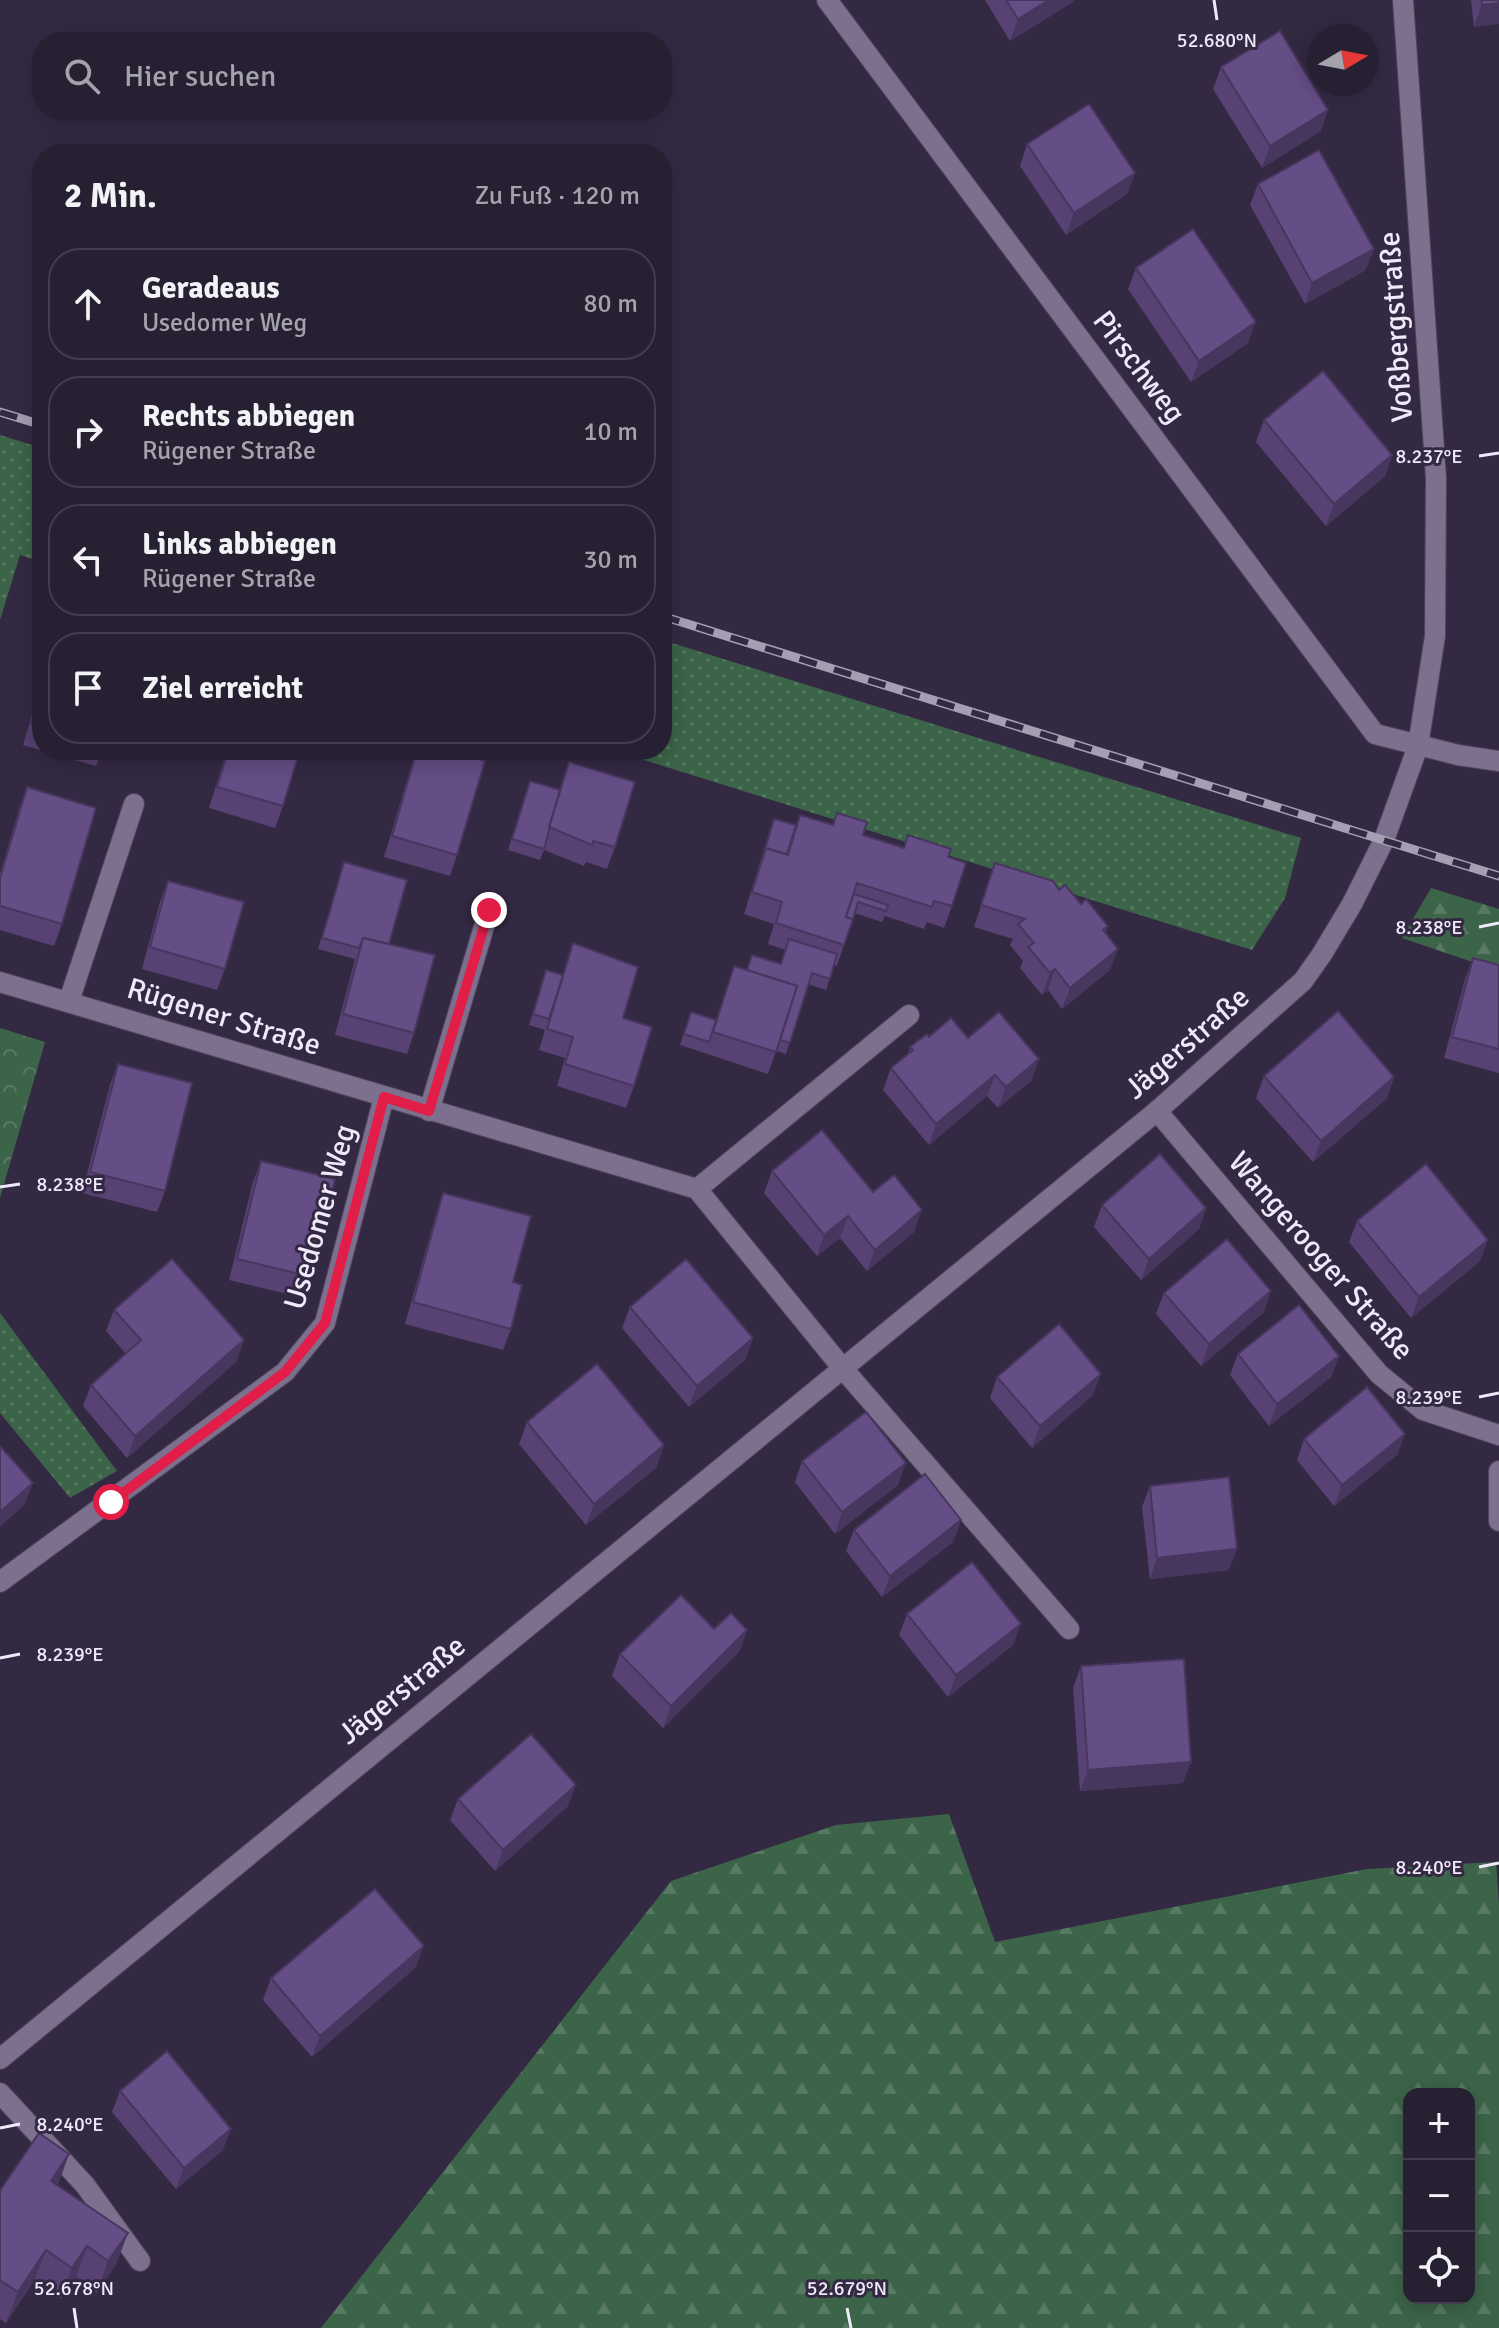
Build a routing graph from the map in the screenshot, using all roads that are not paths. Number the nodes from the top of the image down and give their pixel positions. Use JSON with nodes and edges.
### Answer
{"nodes":[{"id":1,"x":827,"y":0,"type":"edge"},
{"id":2,"x":1403,"y":0,"type":"edge"},
{"id":3,"x":1418,"y":746,"type":"junction"},
{"id":4,"x":1499,"y":761,"type":"edge"},
{"id":5,"x":134,"y":804,"type":"dead end"},
{"id":6,"x":489,"y":910,"type":"dead end"},
{"id":7,"x":0,"y":982,"type":"edge"},
{"id":8,"x":69,"y":1001,"type":"junction"},
{"id":9,"x":909,"y":1015,"type":"dead end"},
{"id":10,"x":384,"y":1097,"type":"junction"},
{"id":11,"x":429,"y":1111,"type":"junction"},
{"id":12,"x":1157,"y":1111,"type":"junction"},
{"id":13,"x":697,"y":1189,"type":"junction"},
{"id":14,"x":844,"y":1370,"type":"junction"},
{"id":15,"x":1499,"y":1435,"type":"edge"},
{"id":16,"x":1499,"y":1471,"type":"edge"},
{"id":17,"x":1499,"y":1521,"type":"edge"},
{"id":18,"x":0,"y":1582,"type":"edge"},
{"id":19,"x":1069,"y":1629,"type":"dead end"},
{"id":20,"x":0,"y":2059,"type":"edge"},
{"id":21,"x":0,"y":2093,"type":"edge"},
{"id":22,"x":140,"y":2261,"type":"dead end"}],
"edges":[{"from":1,"to":3,"type":"street","name":"Pirschweg"},
{"from":2,"to":3,"type":"street","name":"Voßbergstraße"},
{"from":3,"to":4,"type":"street"},
{"from":3,"to":12,"type":"street","name":"Jägerstraße"},
{"from":5,"to":8,"type":"street"},
{"from":6,"to":11,"type":"street"},
{"from":7,"to":8,"type":"street","name":"Rügener Straße"},
{"from":8,"to":10,"type":"street","name":"Rügener Straße"},
{"from":9,"to":13,"type":"street"},
{"from":10,"to":11,"type":"street","name":"Rügener Straße"},
{"from":10,"to":18,"type":"street","name":"Usedomer Weg"},
{"from":11,"to":13,"type":"street","name":"Rügener Straße"},
{"from":12,"to":14,"type":"street","name":"Jägerstraße"},
{"from":12,"to":15,"type":"street","name":"Wangerooger Straße"},
{"from":13,"to":14,"type":"street"},
{"from":14,"to":19,"type":"street"},
{"from":14,"to":20,"type":"street","name":"Jägerstraße"},
{"from":16,"to":17,"type":"street"},
{"from":21,"to":22,"type":"street"}]}
